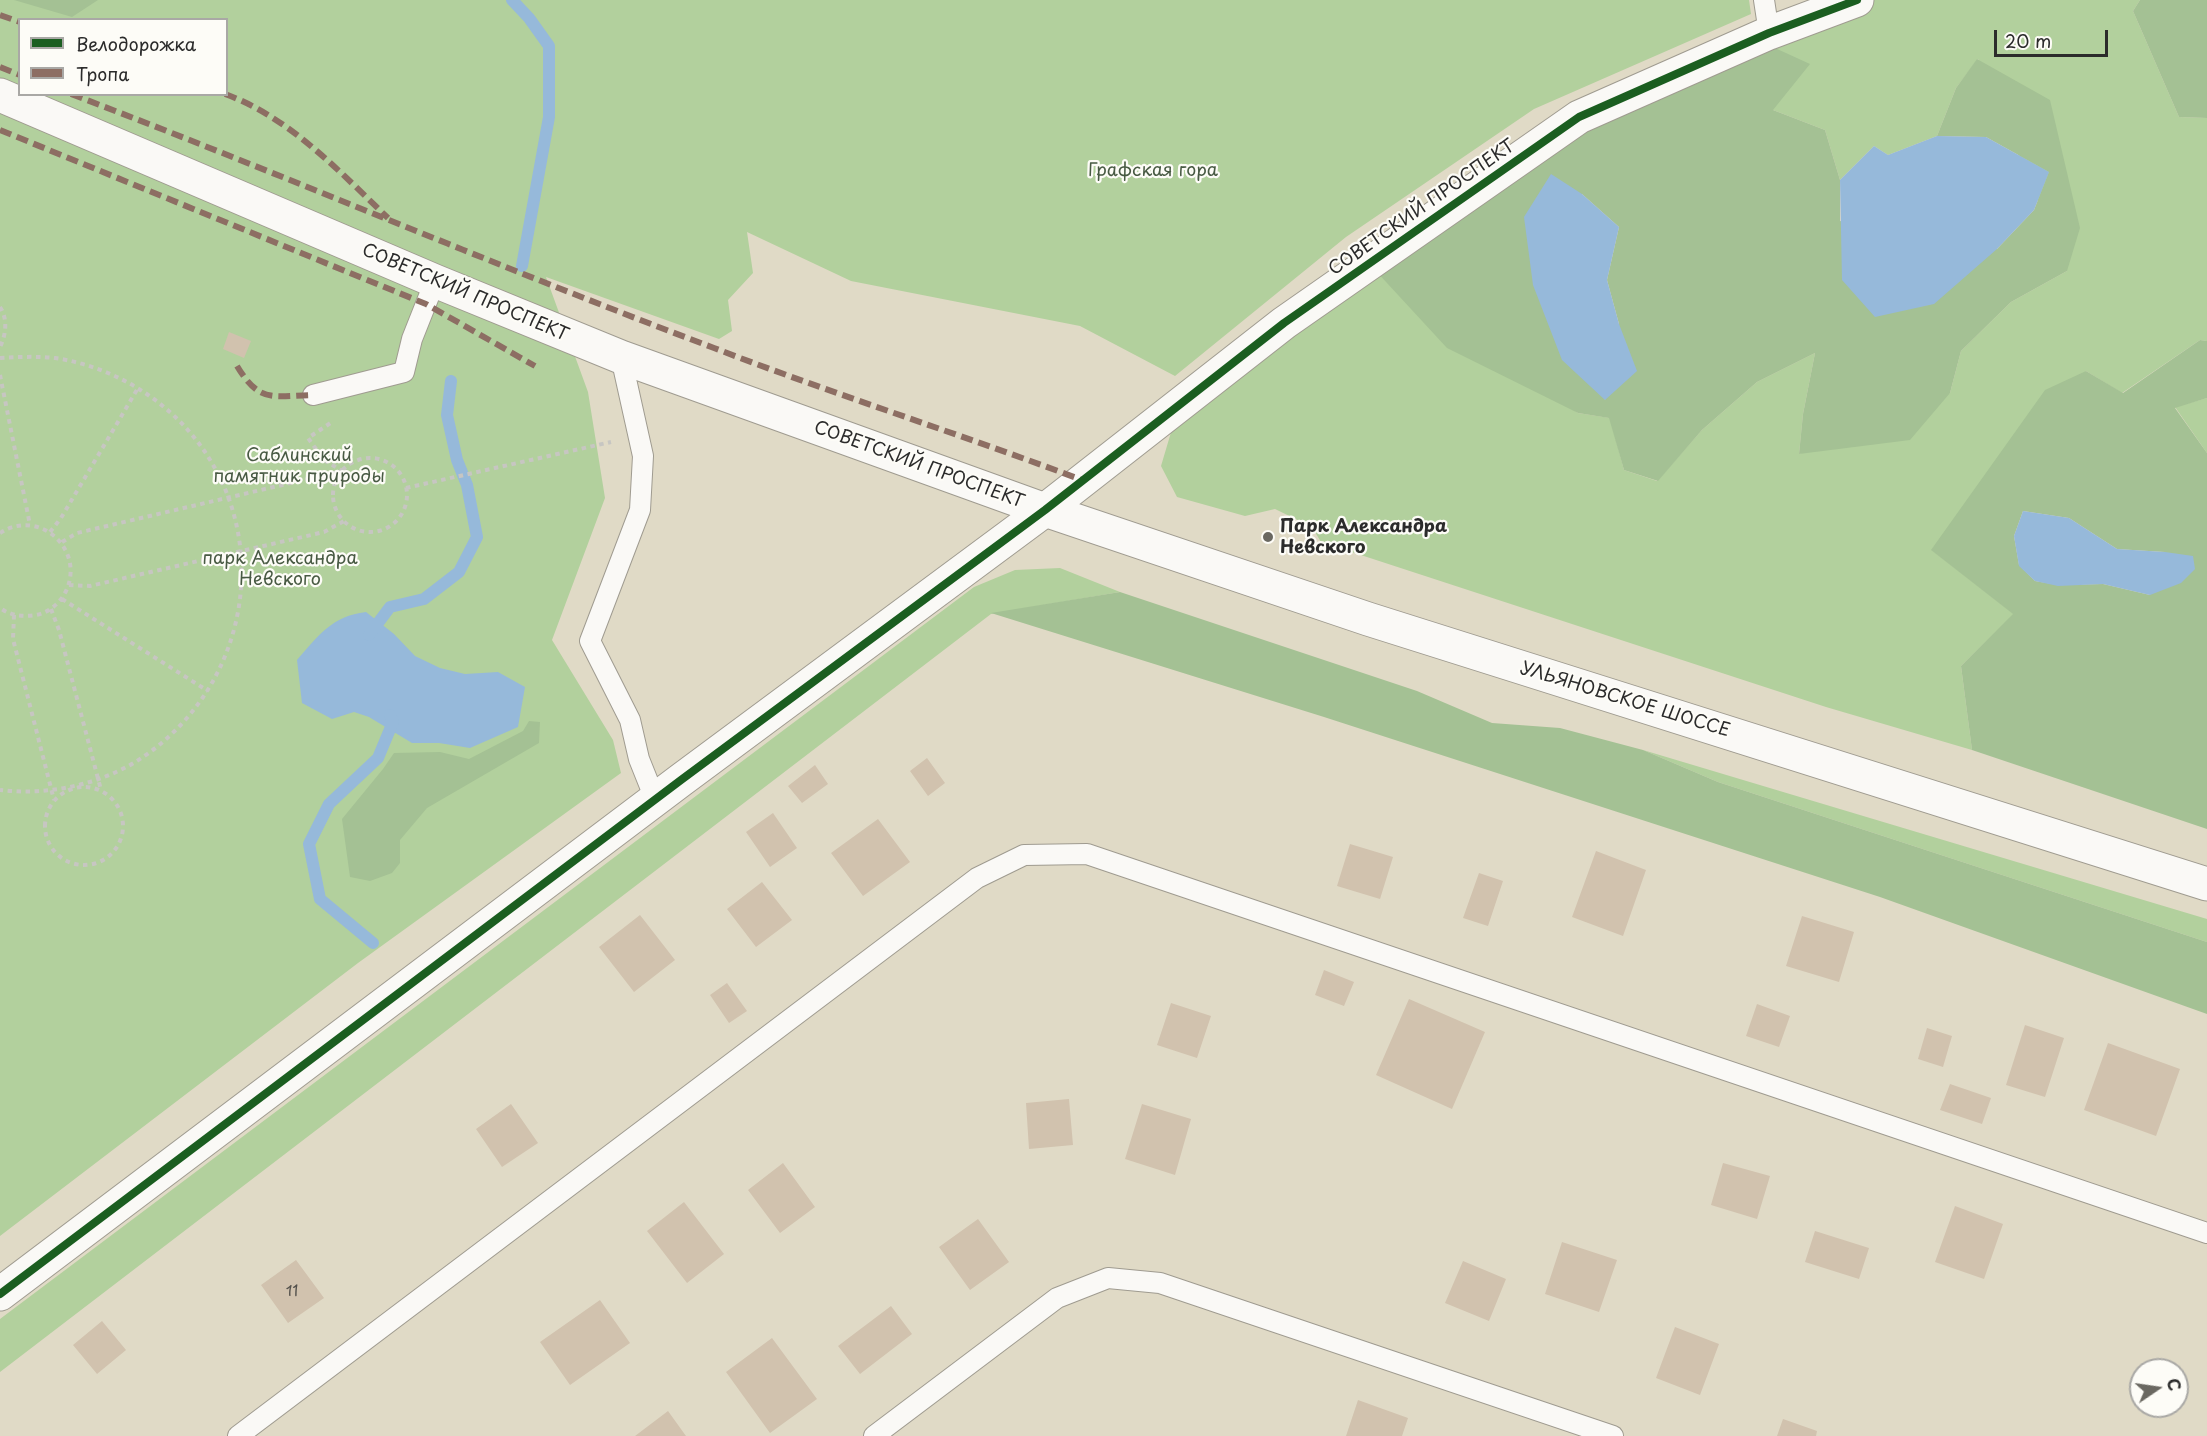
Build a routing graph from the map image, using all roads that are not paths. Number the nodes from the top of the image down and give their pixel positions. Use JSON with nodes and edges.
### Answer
{"nodes":[{"id":1,"x":1764,"y":0,"type":"edge"},
{"id":2,"x":1857,"y":0,"type":"edge"},
{"id":3,"x":1769,"y":33,"type":"junction"},
{"id":4,"x":0,"y":95,"type":"edge"},
{"id":5,"x":435,"y":281,"type":"junction"},
{"id":6,"x":621,"y":357,"type":"junction"},
{"id":7,"x":313,"y":395,"type":"dead end"},
{"id":8,"x":1045,"y":510,"type":"junction"},
{"id":9,"x":655,"y":799,"type":"junction"},
{"id":10,"x":2207,"y":884,"type":"edge"},
{"id":11,"x":2207,"y":1233,"type":"edge"},
{"id":12,"x":0,"y":1294,"type":"edge"},
{"id":13,"x":238,"y":1436,"type":"edge"},
{"id":14,"x":873,"y":1436,"type":"edge"},
{"id":15,"x":1612,"y":1436,"type":"edge"}],
"edges":[{"from":1,"to":3,"type":"lane"},
{"from":2,"to":3,"type":"main road","name":"СОВЕТСКИЙ ПРОСПЕКТ"},
{"from":3,"to":8,"type":"main road","name":"СОВЕТСКИЙ ПРОСПЕКТ"},
{"from":4,"to":5,"type":"main road","name":"СОВЕТСКИЙ ПРОСПЕКТ"},
{"from":5,"to":6,"type":"main road","name":"СОВЕТСКИЙ ПРОСПЕКТ"},
{"from":5,"to":7,"type":"lane"},
{"from":6,"to":8,"type":"main road","name":"СОВЕТСКИЙ ПРОСПЕКТ"},
{"from":6,"to":9,"type":"lane"},
{"from":8,"to":9,"type":"main road"},
{"from":8,"to":10,"type":"main road","name":"УЛЬЯНОВСКОЕ ШОССЕ"},
{"from":9,"to":12,"type":"main road"},
{"from":11,"to":13,"type":"lane"},
{"from":14,"to":15,"type":"lane"}]}
